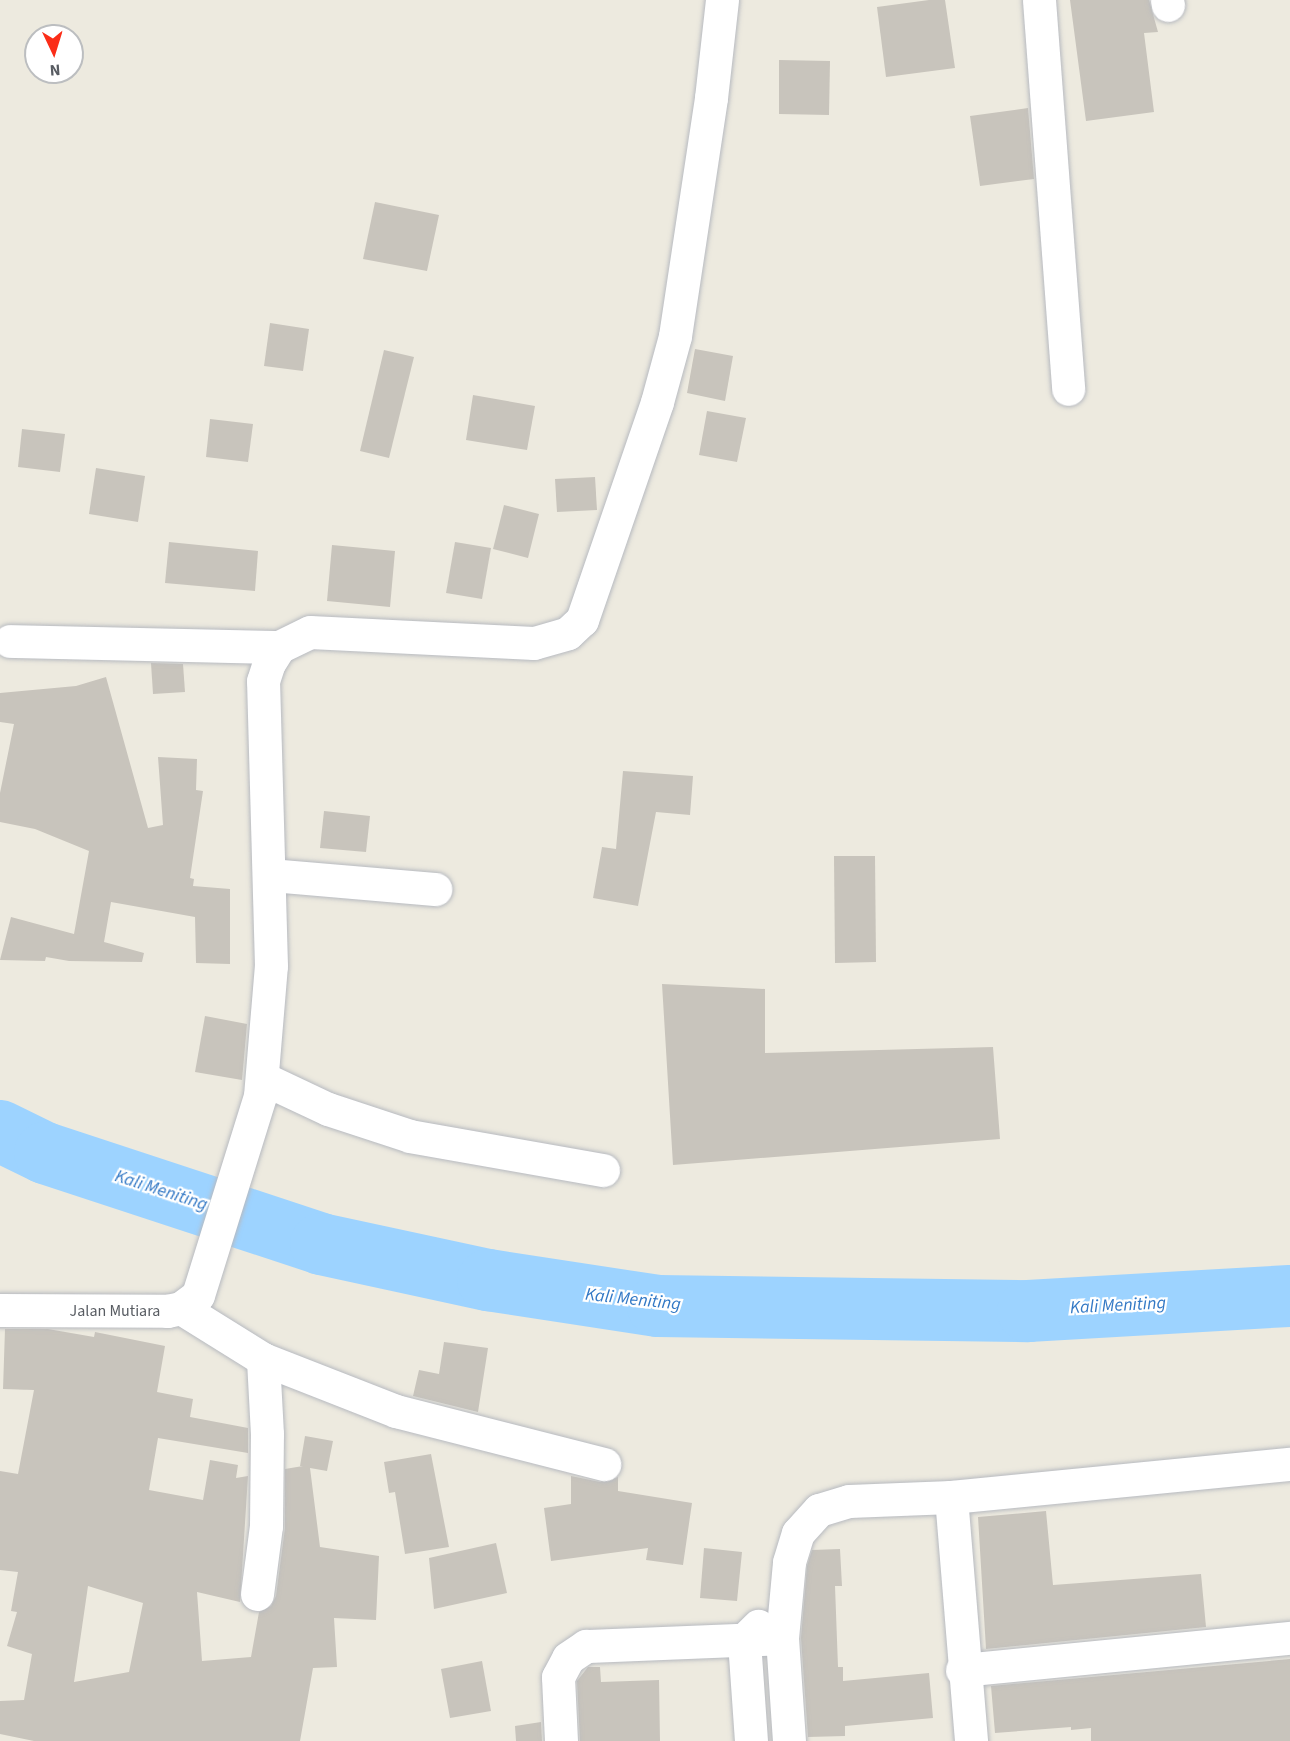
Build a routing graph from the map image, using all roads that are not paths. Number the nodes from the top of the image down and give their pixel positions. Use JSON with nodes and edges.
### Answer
{"nodes":[{"id":1,"x":722,"y":0,"type":"edge"},
{"id":2,"x":1039,"y":0,"type":"edge"},
{"id":3,"x":1068,"y":389,"type":"dead end"},
{"id":4,"x":10,"y":641,"type":"dead end"},
{"id":5,"x":279,"y":647,"type":"junction"},
{"id":6,"x":271,"y":875,"type":"junction"},
{"id":7,"x":435,"y":889,"type":"dead end"},
{"id":8,"x":261,"y":1087,"type":"junction"},
{"id":9,"x":603,"y":1170,"type":"dead end"},
{"id":10,"x":191,"y":1298,"type":"junction"},
{"id":11,"x":0,"y":1310,"type":"edge"},
{"id":12,"x":262,"y":1359,"type":"junction"},
{"id":13,"x":604,"y":1464,"type":"dead end"},
{"id":14,"x":1290,"y":1464,"type":"edge"},
{"id":15,"x":951,"y":1497,"type":"junction"},
{"id":16,"x":257,"y":1594,"type":"dead end"},
{"id":17,"x":786,"y":1601,"type":"junction"},
{"id":18,"x":782,"y":1638,"type":"junction"},
{"id":19,"x":1290,"y":1638,"type":"edge"},
{"id":20,"x":744,"y":1640,"type":"junction"},
{"id":21,"x":962,"y":1670,"type":"junction"},
{"id":22,"x":561,"y":1741,"type":"edge"},
{"id":23,"x":751,"y":1741,"type":"edge"},
{"id":24,"x":789,"y":1741,"type":"edge"},
{"id":25,"x":970,"y":1741,"type":"edge"}],
"edges":[{"from":1,"to":5,"type":"street"},
{"from":2,"to":3,"type":"street"},
{"from":4,"to":5,"type":"street"},
{"from":5,"to":6,"type":"street"},
{"from":6,"to":7,"type":"street"},
{"from":6,"to":8,"type":"street"},
{"from":8,"to":9,"type":"street"},
{"from":8,"to":10,"type":"street"},
{"from":10,"to":11,"type":"street","name":"Jalan Mutiara"},
{"from":10,"to":12,"type":"street"},
{"from":12,"to":13,"type":"street"},
{"from":12,"to":16,"type":"street"},
{"from":14,"to":15,"type":"street"},
{"from":15,"to":17,"type":"street"},
{"from":15,"to":21,"type":"street"},
{"from":17,"to":18,"type":"street"},
{"from":17,"to":20,"type":"street"},
{"from":18,"to":20,"type":"street"},
{"from":18,"to":24,"type":"street"},
{"from":19,"to":21,"type":"street"},
{"from":20,"to":22,"type":"street"},
{"from":20,"to":23,"type":"street"},
{"from":21,"to":25,"type":"street"}]}
